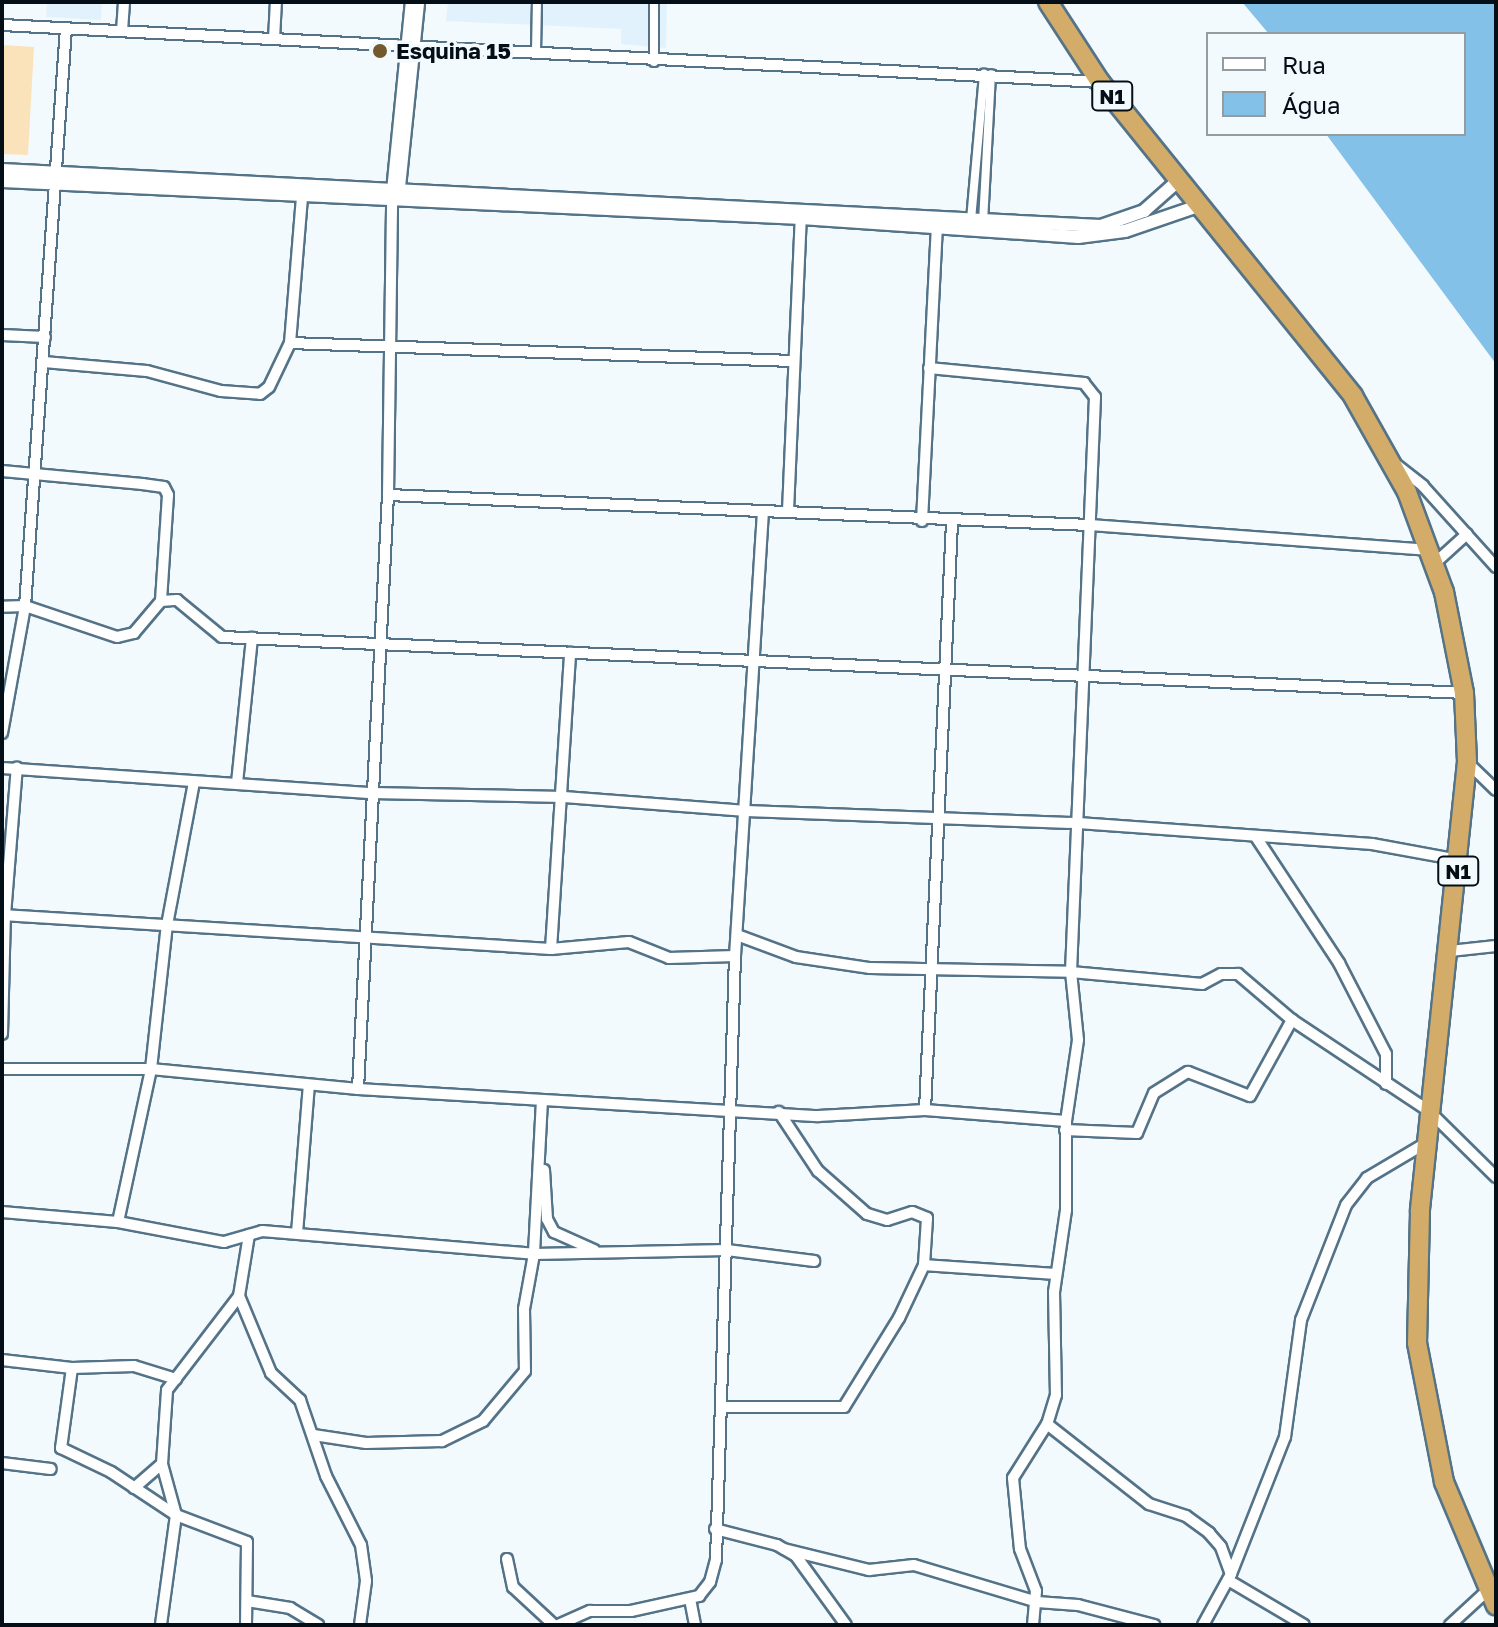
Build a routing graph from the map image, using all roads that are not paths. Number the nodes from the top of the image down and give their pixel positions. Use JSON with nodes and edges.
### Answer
{"nodes":[{"id":1,"x":124,"y":2,"type":"edge"},
{"id":2,"x":276,"y":2,"type":"edge"},
{"id":3,"x":411,"y":2,"type":"edge"},
{"id":4,"x":419,"y":2,"type":"edge"},
{"id":5,"x":537,"y":2,"type":"edge"},
{"id":6,"x":654,"y":2,"type":"edge"},
{"id":7,"x":1048,"y":2,"type":"edge"},
{"id":8,"x":2,"y":25,"type":"edge"},
{"id":9,"x":66,"y":28,"type":"junction"},
{"id":10,"x":122,"y":31,"type":"junction"},
{"id":11,"x":274,"y":39,"type":"junction"},
{"id":12,"x":410,"y":48,"type":"junction"},
{"id":13,"x":536,"y":52,"type":"junction"},
{"id":14,"x":654,"y":62,"type":"junction"},
{"id":15,"x":988,"y":74,"type":"junction"},
{"id":16,"x":1100,"y":82,"type":"junction"},
{"id":17,"x":2,"y":170,"type":"edge"},
{"id":18,"x":53,"y":177,"type":"junction"},
{"id":19,"x":2,"y":181,"type":"edge"},
{"id":20,"x":1181,"y":182,"type":"junction"},
{"id":21,"x":302,"y":197,"type":"junction"},
{"id":22,"x":395,"y":200,"type":"junction"},
{"id":23,"x":1198,"y":202,"type":"junction"},
{"id":24,"x":801,"y":218,"type":"junction"},
{"id":25,"x":977,"y":221,"type":"junction"},
{"id":26,"x":937,"y":227,"type":"junction"},
{"id":27,"x":2,"y":335,"type":"edge"},
{"id":28,"x":45,"y":337,"type":"junction"},
{"id":29,"x":290,"y":343,"type":"junction"},
{"id":30,"x":391,"y":346,"type":"junction"},
{"id":31,"x":793,"y":361,"type":"junction"},
{"id":32,"x":44,"y":362,"type":"junction"},
{"id":33,"x":929,"y":368,"type":"junction"},
{"id":34,"x":1393,"y":463,"type":"junction"},
{"id":35,"x":2,"y":471,"type":"edge"},
{"id":36,"x":34,"y":472,"type":"junction"},
{"id":37,"x":388,"y":495,"type":"junction"},
{"id":38,"x":788,"y":511,"type":"junction"},
{"id":39,"x":763,"y":512,"type":"junction"},
{"id":40,"x":922,"y":521,"type":"junction"},
{"id":41,"x":952,"y":522,"type":"junction"},
{"id":42,"x":1090,"y":525,"type":"junction"},
{"id":43,"x":1467,"y":534,"type":"junction"},
{"id":44,"x":1432,"y":557,"type":"junction"},
{"id":45,"x":1496,"y":567,"type":"edge"},
{"id":46,"x":161,"y":601,"type":"junction"},
{"id":47,"x":25,"y":606,"type":"junction"},
{"id":48,"x":2,"y":607,"type":"edge"},
{"id":49,"x":252,"y":638,"type":"junction"},
{"id":50,"x":380,"y":643,"type":"junction"},
{"id":51,"x":570,"y":653,"type":"junction"},
{"id":52,"x":751,"y":662,"type":"junction"},
{"id":53,"x":947,"y":671,"type":"junction"},
{"id":54,"x":1084,"y":675,"type":"junction"},
{"id":55,"x":1464,"y":693,"type":"junction"},
{"id":56,"x":2,"y":733,"type":"edge"},
{"id":57,"x":1467,"y":762,"type":"junction"},
{"id":58,"x":17,"y":767,"type":"junction"},
{"id":59,"x":2,"y":768,"type":"edge"},
{"id":60,"x":194,"y":782,"type":"junction"},
{"id":61,"x":237,"y":783,"type":"junction"},
{"id":62,"x":1496,"y":790,"type":"edge"},
{"id":63,"x":372,"y":793,"type":"junction"},
{"id":64,"x":564,"y":797,"type":"junction"},
{"id":65,"x":746,"y":811,"type":"junction"},
{"id":66,"x":937,"y":820,"type":"junction"},
{"id":67,"x":1078,"y":823,"type":"junction"},
{"id":68,"x":1256,"y":837,"type":"junction"},
{"id":69,"x":1459,"y":860,"type":"junction"},
{"id":70,"x":3,"y":915,"type":"edge"},
{"id":71,"x":167,"y":925,"type":"junction"},
{"id":72,"x":737,"y":935,"type":"junction"},
{"id":73,"x":365,"y":939,"type":"junction"},
{"id":74,"x":1496,"y":946,"type":"edge"},
{"id":75,"x":551,"y":949,"type":"junction"},
{"id":76,"x":1450,"y":951,"type":"junction"},
{"id":77,"x":735,"y":956,"type":"junction"},
{"id":78,"x":930,"y":968,"type":"junction"},
{"id":79,"x":1071,"y":972,"type":"junction"},
{"id":80,"x":1292,"y":1020,"type":"junction"},
{"id":81,"x":2,"y":1034,"type":"edge"},
{"id":82,"x":2,"y":1069,"type":"edge"},
{"id":83,"x":151,"y":1069,"type":"junction"},
{"id":84,"x":1386,"y":1084,"type":"junction"},
{"id":85,"x":309,"y":1085,"type":"junction"},
{"id":86,"x":358,"y":1089,"type":"junction"},
{"id":87,"x":542,"y":1100,"type":"junction"},
{"id":88,"x":730,"y":1107,"type":"junction"},
{"id":89,"x":925,"y":1110,"type":"junction"},
{"id":90,"x":1429,"y":1111,"type":"junction"},
{"id":91,"x":779,"y":1112,"type":"junction"},
{"id":92,"x":1065,"y":1126,"type":"junction"},
{"id":93,"x":540,"y":1143,"type":"junction"},
{"id":94,"x":1426,"y":1143,"type":"junction"},
{"id":95,"x":1496,"y":1177,"type":"edge"},
{"id":96,"x":2,"y":1212,"type":"edge"},
{"id":97,"x":118,"y":1222,"type":"junction"},
{"id":98,"x":297,"y":1233,"type":"junction"},
{"id":99,"x":249,"y":1235,"type":"junction"},
{"id":100,"x":727,"y":1250,"type":"junction"},
{"id":101,"x":612,"y":1253,"type":"junction"},
{"id":102,"x":534,"y":1254,"type":"junction"},
{"id":103,"x":814,"y":1261,"type":"dead end"},
{"id":104,"x":924,"y":1265,"type":"junction"},
{"id":105,"x":1055,"y":1274,"type":"junction"},
{"id":106,"x":239,"y":1296,"type":"junction"},
{"id":107,"x":2,"y":1360,"type":"edge"},
{"id":108,"x":72,"y":1368,"type":"junction"},
{"id":109,"x":176,"y":1379,"type":"junction"},
{"id":110,"x":723,"y":1407,"type":"junction"},
{"id":111,"x":1047,"y":1424,"type":"junction"},
{"id":112,"x":314,"y":1435,"type":"junction"},
{"id":113,"x":2,"y":1463,"type":"edge"},
{"id":114,"x":162,"y":1464,"type":"junction"},
{"id":115,"x":51,"y":1469,"type":"dead end"},
{"id":116,"x":134,"y":1488,"type":"junction"},
{"id":117,"x":176,"y":1515,"type":"junction"},
{"id":118,"x":715,"y":1529,"type":"junction"},
{"id":119,"x":784,"y":1549,"type":"junction"},
{"id":120,"x":507,"y":1559,"type":"dead end"},
{"id":121,"x":1229,"y":1577,"type":"junction"},
{"id":122,"x":1492,"y":1598,"type":"edge"},
{"id":123,"x":690,"y":1599,"type":"junction"},
{"id":124,"x":247,"y":1601,"type":"junction"},
{"id":125,"x":1037,"y":1602,"type":"junction"},
{"id":126,"x":1470,"y":1619,"type":"edge"},
{"id":127,"x":161,"y":1625,"type":"edge"},
{"id":128,"x":246,"y":1625,"type":"edge"},
{"id":129,"x":318,"y":1625,"type":"edge"},
{"id":130,"x":360,"y":1625,"type":"edge"},
{"id":131,"x":556,"y":1625,"type":"edge"},
{"id":132,"x":695,"y":1625,"type":"edge"},
{"id":133,"x":846,"y":1625,"type":"edge"},
{"id":134,"x":1033,"y":1625,"type":"edge"},
{"id":135,"x":1154,"y":1625,"type":"edge"},
{"id":136,"x":1203,"y":1625,"type":"edge"},
{"id":137,"x":1304,"y":1625,"type":"edge"},
{"id":138,"x":1450,"y":1625,"type":"edge"}],
"edges":[{"from":1,"to":10,"type":"street"},
{"from":2,"to":11,"type":"street"},
{"from":3,"to":12,"type":"street"},
{"from":4,"to":12,"type":"street"},
{"from":5,"to":13,"type":"street"},
{"from":6,"to":14,"type":"street"},
{"from":7,"to":16,"type":"highway","number":"N1"},
{"from":8,"to":9,"type":"street"},
{"from":9,"to":10,"type":"street"},
{"from":9,"to":18,"type":"street"},
{"from":10,"to":11,"type":"street"},
{"from":11,"to":12,"type":"street"},
{"from":12,"to":13,"type":"street"},
{"from":12,"to":22,"type":"street"},
{"from":13,"to":14,"type":"street"},
{"from":14,"to":15,"type":"street"},
{"from":15,"to":16,"type":"street"},
{"from":15,"to":25,"type":"street"},
{"from":16,"to":20,"type":"highway","number":"N1"},
{"from":17,"to":18,"type":"street"},
{"from":18,"to":19,"type":"street"},
{"from":18,"to":21,"type":"street"},
{"from":18,"to":22,"type":"street"},
{"from":18,"to":28,"type":"street"},
{"from":20,"to":23,"type":"highway","number":"N1"},
{"from":20,"to":25,"type":"street"},
{"from":21,"to":22,"type":"street"},
{"from":21,"to":29,"type":"street"},
{"from":22,"to":24,"type":"street"},
{"from":22,"to":25,"type":"street"},
{"from":22,"to":30,"type":"street"},
{"from":23,"to":26,"type":"street"},
{"from":23,"to":34,"type":"highway","number":"N1"},
{"from":24,"to":26,"type":"street"},
{"from":24,"to":31,"type":"street"},
{"from":26,"to":33,"type":"street"},
{"from":27,"to":28,"type":"street"},
{"from":28,"to":32,"type":"street"},
{"from":29,"to":30,"type":"street"},
{"from":29,"to":32,"type":"street"},
{"from":30,"to":31,"type":"street"},
{"from":30,"to":37,"type":"street"},
{"from":31,"to":38,"type":"street"},
{"from":32,"to":36,"type":"street"},
{"from":33,"to":40,"type":"street"},
{"from":33,"to":42,"type":"street"},
{"from":34,"to":43,"type":"street"},
{"from":34,"to":44,"type":"highway","number":"N1"},
{"from":35,"to":36,"type":"street"},
{"from":36,"to":46,"type":"street"},
{"from":36,"to":47,"type":"street"},
{"from":37,"to":39,"type":"street"},
{"from":37,"to":50,"type":"street"},
{"from":38,"to":39,"type":"street"},
{"from":38,"to":40,"type":"street"},
{"from":39,"to":52,"type":"street"},
{"from":40,"to":41,"type":"street"},
{"from":41,"to":42,"type":"street"},
{"from":41,"to":53,"type":"street"},
{"from":42,"to":44,"type":"street"},
{"from":42,"to":54,"type":"street"},
{"from":43,"to":44,"type":"street"},
{"from":43,"to":45,"type":"street"},
{"from":44,"to":55,"type":"highway","number":"N1"},
{"from":46,"to":47,"type":"street"},
{"from":46,"to":49,"type":"street"},
{"from":47,"to":48,"type":"street"},
{"from":47,"to":56,"type":"street"},
{"from":49,"to":50,"type":"street"},
{"from":49,"to":61,"type":"street"},
{"from":50,"to":51,"type":"street"},
{"from":50,"to":63,"type":"street"},
{"from":51,"to":52,"type":"street"},
{"from":51,"to":64,"type":"street"},
{"from":52,"to":53,"type":"street"},
{"from":52,"to":65,"type":"street"},
{"from":53,"to":54,"type":"street"},
{"from":53,"to":66,"type":"street"},
{"from":54,"to":55,"type":"street"},
{"from":54,"to":67,"type":"street"},
{"from":55,"to":57,"type":"highway","number":"N1"},
{"from":57,"to":62,"type":"street"},
{"from":57,"to":69,"type":"highway","number":"N1"},
{"from":58,"to":59,"type":"street"},
{"from":58,"to":60,"type":"street"},
{"from":58,"to":70,"type":"street"},
{"from":60,"to":61,"type":"street"},
{"from":60,"to":71,"type":"street"},
{"from":61,"to":63,"type":"street"},
{"from":63,"to":64,"type":"street"},
{"from":63,"to":73,"type":"street"},
{"from":64,"to":65,"type":"street"},
{"from":64,"to":75,"type":"street"},
{"from":65,"to":66,"type":"street"},
{"from":65,"to":72,"type":"street"},
{"from":66,"to":67,"type":"street"},
{"from":66,"to":78,"type":"street"},
{"from":67,"to":68,"type":"street"},
{"from":67,"to":79,"type":"street"},
{"from":68,"to":69,"type":"street"},
{"from":68,"to":84,"type":"street"},
{"from":69,"to":76,"type":"highway","number":"N1"},
{"from":70,"to":71,"type":"street"},
{"from":70,"to":81,"type":"street"},
{"from":71,"to":73,"type":"street"},
{"from":71,"to":83,"type":"street"},
{"from":72,"to":77,"type":"street"},
{"from":72,"to":78,"type":"street"},
{"from":73,"to":75,"type":"street"},
{"from":73,"to":86,"type":"street"},
{"from":74,"to":76,"type":"street"},
{"from":75,"to":77,"type":"street"},
{"from":76,"to":90,"type":"highway","number":"N1"},
{"from":77,"to":88,"type":"street"},
{"from":78,"to":79,"type":"street"},
{"from":78,"to":89,"type":"street"},
{"from":79,"to":80,"type":"street"},
{"from":79,"to":92,"type":"street"},
{"from":80,"to":84,"type":"street"},
{"from":80,"to":92,"type":"street"},
{"from":82,"to":83,"type":"street"},
{"from":83,"to":85,"type":"street"},
{"from":83,"to":97,"type":"street"},
{"from":84,"to":90,"type":"street"},
{"from":85,"to":86,"type":"street"},
{"from":85,"to":98,"type":"street"},
{"from":86,"to":87,"type":"street"},
{"from":87,"to":88,"type":"street"},
{"from":87,"to":93,"type":"street"},
{"from":88,"to":91,"type":"street"},
{"from":88,"to":100,"type":"street"},
{"from":89,"to":91,"type":"street"},
{"from":89,"to":92,"type":"street"},
{"from":90,"to":94,"type":"highway","number":"N1"},
{"from":90,"to":95,"type":"street"},
{"from":91,"to":104,"type":"street"},
{"from":92,"to":105,"type":"street"},
{"from":93,"to":101,"type":"street"},
{"from":93,"to":102,"type":"street"},
{"from":94,"to":121,"type":"street"},
{"from":94,"to":122,"type":"highway","number":"N1"},
{"from":96,"to":97,"type":"street"},
{"from":97,"to":99,"type":"street"},
{"from":98,"to":99,"type":"street"},
{"from":98,"to":102,"type":"street"},
{"from":99,"to":106,"type":"street"},
{"from":100,"to":101,"type":"street"},
{"from":100,"to":103,"type":"street"},
{"from":100,"to":110,"type":"street"},
{"from":101,"to":102,"type":"street"},
{"from":102,"to":112,"type":"street"},
{"from":104,"to":105,"type":"street"},
{"from":104,"to":110,"type":"street"},
{"from":105,"to":111,"type":"street"},
{"from":106,"to":109,"type":"street"},
{"from":106,"to":112,"type":"street"},
{"from":107,"to":108,"type":"street"},
{"from":108,"to":109,"type":"street"},
{"from":108,"to":116,"type":"street"},
{"from":109,"to":114,"type":"street"},
{"from":110,"to":118,"type":"street"},
{"from":111,"to":121,"type":"street"},
{"from":111,"to":125,"type":"street"},
{"from":112,"to":130,"type":"street"},
{"from":113,"to":115,"type":"street"},
{"from":114,"to":116,"type":"street"},
{"from":114,"to":117,"type":"street"},
{"from":116,"to":117,"type":"street"},
{"from":117,"to":124,"type":"street"},
{"from":117,"to":127,"type":"street"},
{"from":118,"to":119,"type":"street"},
{"from":118,"to":123,"type":"street"},
{"from":119,"to":125,"type":"street"},
{"from":119,"to":133,"type":"street"},
{"from":120,"to":131,"type":"street"},
{"from":121,"to":136,"type":"street"},
{"from":121,"to":137,"type":"street"},
{"from":122,"to":126,"type":"street"},
{"from":123,"to":131,"type":"street"},
{"from":123,"to":132,"type":"street"},
{"from":124,"to":128,"type":"street"},
{"from":124,"to":129,"type":"street"},
{"from":125,"to":134,"type":"street"},
{"from":125,"to":135,"type":"street"},
{"from":126,"to":138,"type":"street"}]}
